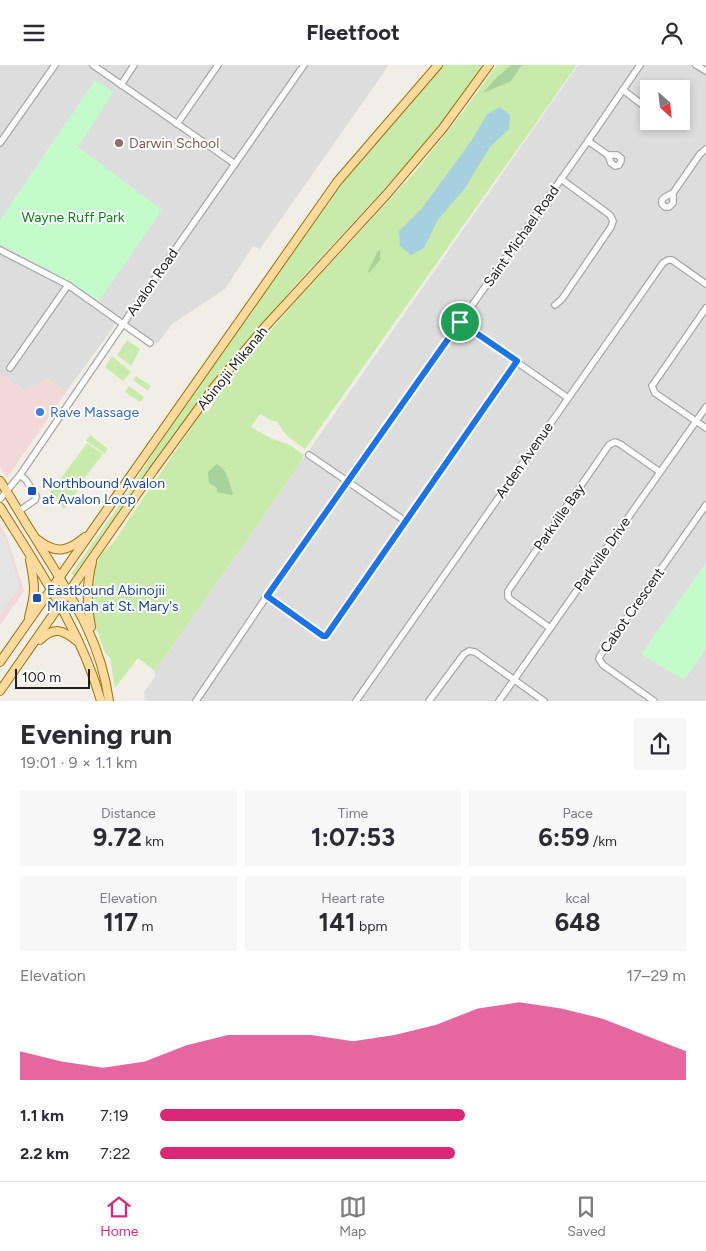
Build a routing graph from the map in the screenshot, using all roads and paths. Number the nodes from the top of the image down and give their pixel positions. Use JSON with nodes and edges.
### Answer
{"nodes":[{"id":1,"x":55,"y":65,"type":"edge"},
{"id":2,"x":93,"y":65,"type":"edge"},
{"id":3,"x":134,"y":65,"type":"edge"},
{"id":4,"x":218,"y":65,"type":"edge"},
{"id":5,"x":304,"y":65,"type":"edge"},
{"id":6,"x":438,"y":65,"type":"edge"},
{"id":7,"x":489,"y":65,"type":"edge"},
{"id":8,"x":640,"y":65,"type":"edge"},
{"id":9,"x":696,"y":65,"type":"edge"},
{"id":10,"x":706,"y":71,"type":"edge"},
{"id":11,"x":120,"y":85,"type":"junction"},
{"id":12,"x":623,"y":90,"type":"junction"},
{"id":13,"x":640,"y":102,"type":"edge"},
{"id":14,"x":178,"y":124,"type":"junction"},
{"id":15,"x":588,"y":141,"type":"junction"},
{"id":16,"x":0,"y":143,"type":"edge"},
{"id":17,"x":706,"y":149,"type":"edge"},
{"id":18,"x":608,"y":155,"type":"dead end"},
{"id":19,"x":235,"y":164,"type":"junction"},
{"id":20,"x":561,"y":179,"type":"junction"},
{"id":21,"x":673,"y":193,"type":"dead end"},
{"id":22,"x":0,"y":250,"type":"edge"},
{"id":23,"x":706,"y":284,"type":"edge"},
{"id":24,"x":68,"y":285,"type":"junction"},
{"id":25,"x":555,"y":305,"type":"dead end"},
{"id":26,"x":706,"y":308,"type":"edge"},
{"id":27,"x":460,"y":322,"type":"junction"},
{"id":28,"x":123,"y":324,"type":"junction"},
{"id":29,"x":150,"y":343,"type":"dead end"},
{"id":30,"x":517,"y":361,"type":"junction"},
{"id":31,"x":10,"y":368,"type":"dead end"},
{"id":32,"x":568,"y":398,"type":"junction"},
{"id":33,"x":706,"y":407,"type":"edge"},
{"id":34,"x":696,"y":421,"type":"junction"},
{"id":35,"x":706,"y":429,"type":"edge"},
{"id":36,"x":309,"y":455,"type":"dead end"},
{"id":37,"x":660,"y":472,"type":"junction"},
{"id":38,"x":20,"y":475,"type":"junction"},
{"id":39,"x":0,"y":481,"type":"edge"},
{"id":40,"x":349,"y":481,"type":"junction"},
{"id":41,"x":7,"y":491,"type":"junction"},
{"id":42,"x":0,"y":499,"type":"edge"},
{"id":43,"x":706,"y":505,"type":"edge"},
{"id":44,"x":0,"y":507,"type":"edge"},
{"id":45,"x":19,"y":511,"type":"junction"},
{"id":46,"x":405,"y":521,"type":"junction"},
{"id":47,"x":91,"y":533,"type":"junction"},
{"id":48,"x":34,"y":536,"type":"junction"},
{"id":49,"x":29,"y":554,"type":"junction"},
{"id":50,"x":94,"y":555,"type":"junction"},
{"id":51,"x":60,"y":577,"type":"junction"},
{"id":52,"x":51,"y":590,"type":"junction"},
{"id":53,"x":69,"y":592,"type":"junction"},
{"id":54,"x":267,"y":596,"type":"junction"},
{"id":55,"x":60,"y":604,"type":"junction"},
{"id":56,"x":27,"y":624,"type":"junction"},
{"id":57,"x":550,"y":628,"type":"junction"},
{"id":58,"x":94,"y":642,"type":"junction"},
{"id":59,"x":80,"y":643,"type":"junction"},
{"id":60,"x":28,"y":652,"type":"junction"},
{"id":61,"x":0,"y":662,"type":"edge"},
{"id":62,"x":514,"y":679,"type":"junction"},
{"id":63,"x":0,"y":691,"type":"edge"},
{"id":64,"x":101,"y":701,"type":"edge"},
{"id":65,"x":109,"y":701,"type":"edge"},
{"id":66,"x":196,"y":701,"type":"edge"},
{"id":67,"x":356,"y":701,"type":"edge"},
{"id":68,"x":429,"y":701,"type":"edge"},
{"id":69,"x":499,"y":701,"type":"edge"},
{"id":70,"x":544,"y":701,"type":"edge"},
{"id":71,"x":654,"y":701,"type":"edge"}],
"edges":[{"from":1,"to":16,"type":"street"},
{"from":2,"to":11,"type":"street"},
{"from":3,"to":11,"type":"street"},
{"from":4,"to":14,"type":"street"},
{"from":5,"to":19,"type":"street","name":"Avalon Road"},
{"from":6,"to":47,"type":"main road","name":"Abinojii Mikanah"},
{"from":7,"to":50,"type":"main road","name":"Abinojii Mikanah"},
{"from":8,"to":12,"type":"street","name":"Saint Michael Road"},
{"from":9,"to":10,"type":"street"},
{"from":11,"to":14,"type":"street"},
{"from":12,"to":13,"type":"street"},
{"from":12,"to":15,"type":"street","name":"Saint Michael Road"},
{"from":14,"to":19,"type":"street"},
{"from":15,"to":18,"type":"street"},
{"from":15,"to":20,"type":"street","name":"Saint Michael Road"},
{"from":17,"to":21,"type":"street"},
{"from":19,"to":28,"type":"street","name":"Avalon Road"},
{"from":20,"to":25,"type":"street"},
{"from":20,"to":27,"type":"street","name":"Saint Michael Road"},
{"from":22,"to":24,"type":"street"},
{"from":23,"to":32,"type":"street","name":"Arden Avenue"},
{"from":24,"to":28,"type":"street"},
{"from":24,"to":31,"type":"street"},
{"from":26,"to":34,"type":"street"},
{"from":27,"to":30,"type":"street"},
{"from":27,"to":40,"type":"street","name":"Saint Michael Road"},
{"from":28,"to":29,"type":"street"},
{"from":28,"to":38,"type":"street","name":"Avalon Road"},
{"from":30,"to":32,"type":"street"},
{"from":30,"to":46,"type":"street"},
{"from":32,"to":67,"type":"street","name":"Arden Avenue"},
{"from":33,"to":34,"type":"street","name":"Parkville Drive"},
{"from":34,"to":35,"type":"street"},
{"from":34,"to":37,"type":"street","name":"Parkville Drive"},
{"from":36,"to":40,"type":"street"},
{"from":37,"to":57,"type":"street","name":"Parkville Drive"},
{"from":37,"to":57,"type":"street","name":"Parkville Bay"},
{"from":38,"to":41,"type":"street","name":"Avalon Road"},
{"from":38,"to":45,"type":"street"},
{"from":39,"to":41,"type":"main road"},
{"from":40,"to":46,"type":"street"},
{"from":40,"to":54,"type":"street","name":"Saint Michael Road"},
{"from":41,"to":42,"type":"street","name":"Avalon Road"},
{"from":41,"to":45,"type":"main road"},
{"from":43,"to":71,"type":"street","name":"Cabot Crescent"},
{"from":44,"to":49,"type":"main road"},
{"from":45,"to":48,"type":"main road"},
{"from":46,"to":54,"type":"street"},
{"from":47,"to":48,"type":"main road"},
{"from":47,"to":51,"type":"main road","name":"Abinojii Mikanah"},
{"from":48,"to":51,"type":"main road"},
{"from":49,"to":52,"type":"main road"},
{"from":49,"to":56,"type":"main road"},
{"from":50,"to":53,"type":"main road","name":"Abinojii Mikanah"},
{"from":50,"to":58,"type":"main road"},
{"from":51,"to":52,"type":"main road","name":"Abinojii Mikanah"},
{"from":51,"to":53,"type":"main road"},
{"from":52,"to":55,"type":"main road"},
{"from":52,"to":56,"type":"main road","name":"Abinojii Mikanah"},
{"from":53,"to":55,"type":"main road","name":"Abinojii Mikanah"},
{"from":53,"to":58,"type":"main road"},
{"from":54,"to":66,"type":"street","name":"Saint Michael Road"},
{"from":55,"to":59,"type":"main road"},
{"from":55,"to":60,"type":"main road","name":"Abinojii Mikanah"},
{"from":56,"to":61,"type":"main road","name":"Abinojii Mikanah"},
{"from":57,"to":62,"type":"street","name":"Parkville Drive"},
{"from":58,"to":65,"type":"main road"},
{"from":59,"to":60,"type":"main road"},
{"from":59,"to":64,"type":"main road"},
{"from":60,"to":63,"type":"main road","name":"Abinojii Mikanah"},
{"from":62,"to":68,"type":"street"},
{"from":62,"to":69,"type":"street","name":"Parkville Drive"},
{"from":62,"to":70,"type":"street"}]}
